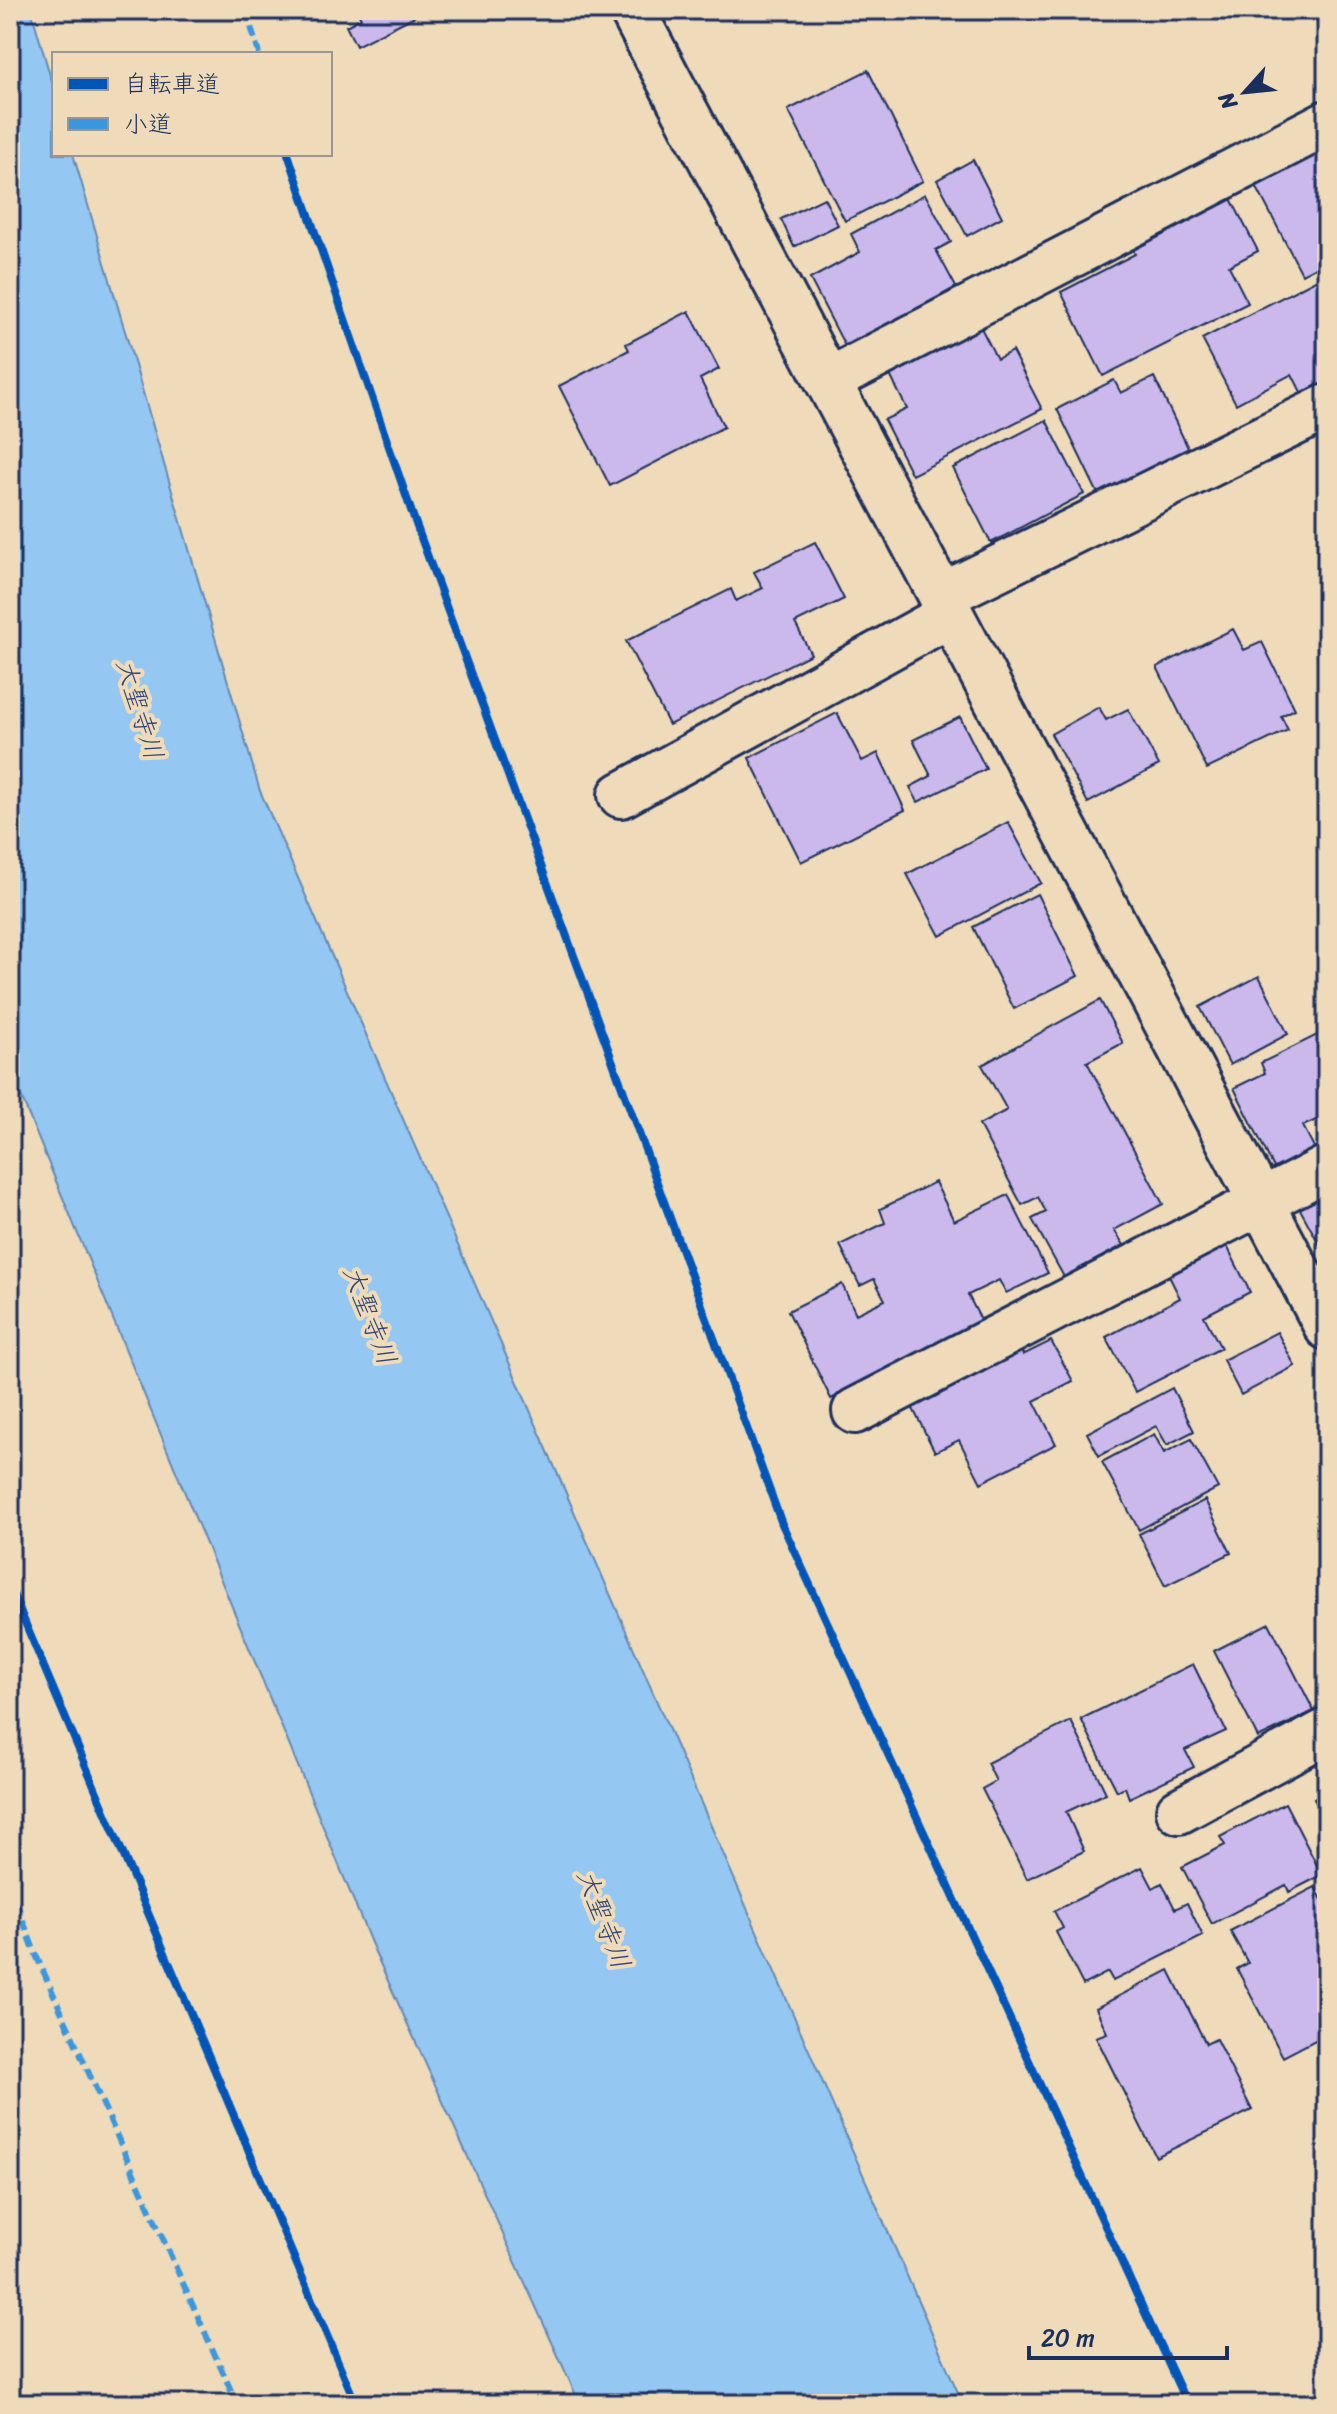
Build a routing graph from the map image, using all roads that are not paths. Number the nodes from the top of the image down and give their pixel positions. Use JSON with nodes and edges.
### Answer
{"nodes":[{"id":1,"x":632,"y":10,"type":"edge"},
{"id":2,"x":1327,"y":123,"type":"edge"},
{"id":3,"x":828,"y":381,"type":"junction"},
{"id":4,"x":1327,"y":407,"type":"edge"},
{"id":5,"x":946,"y":605,"type":"junction"},
{"id":6,"x":621,"y":795,"type":"dead end"},
{"id":7,"x":1327,"y":1168,"type":"edge"},
{"id":8,"x":1261,"y":1202,"type":"junction"},
{"id":9,"x":1327,"y":1327,"type":"edge"},
{"id":10,"x":855,"y":1411,"type":"dead end"},
{"id":11,"x":1327,"y":1731,"type":"edge"},
{"id":12,"x":1179,"y":1811,"type":"dead end"}],
"edges":[{"from":1,"to":3,"type":"street"},
{"from":2,"to":3,"type":"street"},
{"from":3,"to":5,"type":"street"},
{"from":4,"to":5,"type":"street"},
{"from":5,"to":6,"type":"street"},
{"from":5,"to":8,"type":"street"},
{"from":7,"to":8,"type":"street"},
{"from":8,"to":9,"type":"street"},
{"from":8,"to":10,"type":"street"},
{"from":11,"to":12,"type":"street"}]}
